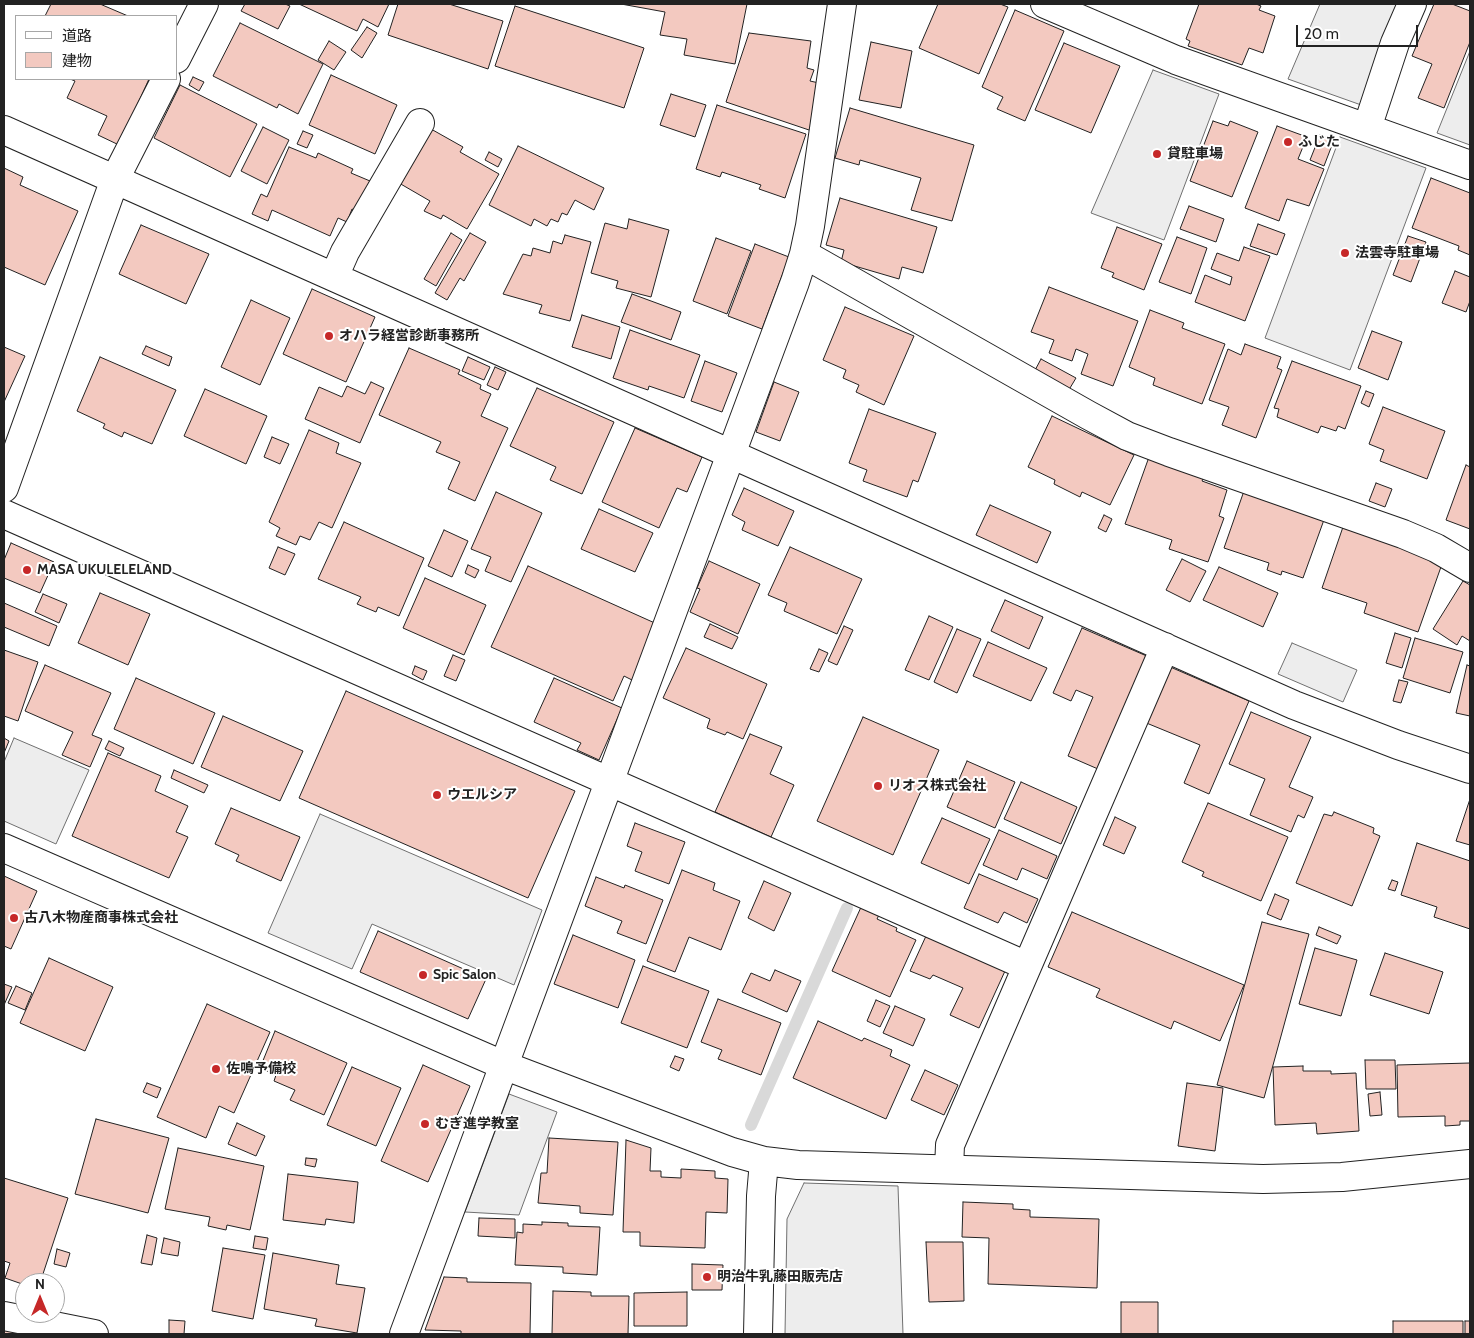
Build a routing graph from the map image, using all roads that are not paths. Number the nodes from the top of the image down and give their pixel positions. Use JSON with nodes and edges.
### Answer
{"nodes":[{"id":1,"x":204,"y":4,"type":"edge"},
{"id":2,"x":842,"y":4,"type":"edge"},
{"id":3,"x":1045,"y":4,"type":"edge"},
{"id":4,"x":1412,"y":4,"type":"edge"},
{"id":5,"x":178,"y":55,"type":"edge"},
{"id":6,"x":165,"y":80,"type":"edge"},
{"id":7,"x":420,"y":123,"type":"dead end"},
{"id":8,"x":1367,"y":128,"type":"junction"},
{"id":9,"x":4,"y":130,"type":"edge"},
{"id":10,"x":1470,"y":165,"type":"edge"},
{"id":11,"x":115,"y":179,"type":"junction"},
{"id":12,"x":804,"y":254,"type":"junction"},
{"id":13,"x":334,"y":277,"type":"junction"},
{"id":14,"x":732,"y":454,"type":"junction"},
{"id":15,"x":4,"y":488,"type":"edge"},
{"id":16,"x":4,"y":514,"type":"edge"},
{"id":17,"x":1470,"y":568,"type":"edge"},
{"id":18,"x":1165,"y":647,"type":"junction"},
{"id":19,"x":1470,"y":769,"type":"edge"},
{"id":20,"x":609,"y":782,"type":"junction"},
{"id":21,"x":4,"y":848,"type":"edge"},
{"id":22,"x":1027,"y":966,"type":"junction"},
{"id":23,"x":503,"y":1065,"type":"junction"},
{"id":24,"x":764,"y":1161,"type":"junction"},
{"id":25,"x":1470,"y":1164,"type":"edge"},
{"id":26,"x":949,"y":1169,"type":"junction"},
{"id":27,"x":4,"y":1316,"type":"edge"},
{"id":28,"x":94,"y":1334,"type":"edge"},
{"id":29,"x":404,"y":1334,"type":"edge"},
{"id":30,"x":758,"y":1334,"type":"edge"}],
"edges":[{"from":1,"to":5,"type":"street"},
{"from":2,"to":12,"type":"street"},
{"from":3,"to":8,"type":"street"},
{"from":4,"to":8,"type":"street"},
{"from":6,"to":11,"type":"street"},
{"from":7,"to":13,"type":"street"},
{"from":8,"to":10,"type":"street"},
{"from":9,"to":11,"type":"street"},
{"from":11,"to":13,"type":"street"},
{"from":11,"to":15,"type":"street"},
{"from":12,"to":14,"type":"street"},
{"from":12,"to":17,"type":"street"},
{"from":13,"to":14,"type":"street"},
{"from":14,"to":18,"type":"street"},
{"from":14,"to":20,"type":"street"},
{"from":16,"to":20,"type":"street"},
{"from":18,"to":19,"type":"street"},
{"from":18,"to":22,"type":"street"},
{"from":20,"to":22,"type":"street"},
{"from":20,"to":23,"type":"street"},
{"from":21,"to":23,"type":"street"},
{"from":22,"to":26,"type":"street"},
{"from":23,"to":24,"type":"street"},
{"from":23,"to":29,"type":"street"},
{"from":24,"to":26,"type":"street"},
{"from":24,"to":30,"type":"street"},
{"from":25,"to":26,"type":"street"},
{"from":27,"to":28,"type":"street"}]}
